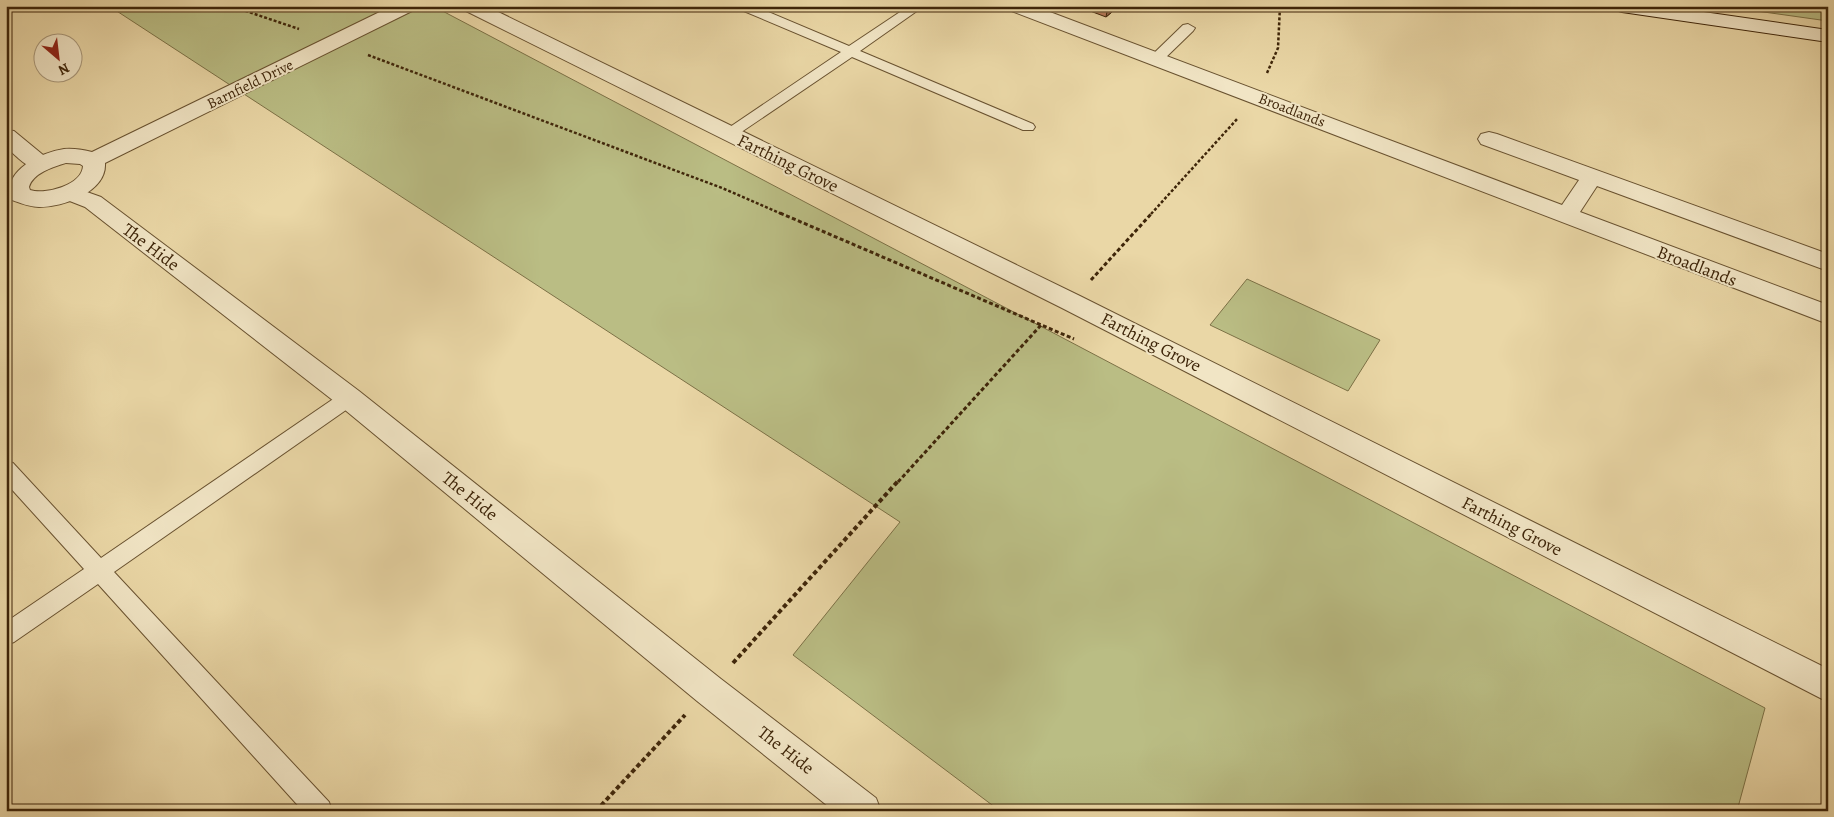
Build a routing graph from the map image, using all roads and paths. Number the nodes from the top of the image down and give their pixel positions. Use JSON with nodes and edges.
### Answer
{"nodes":[{"id":1,"x":231,"y":6,"type":"edge"},
{"id":2,"x":407,"y":6,"type":"edge"},
{"id":3,"x":471,"y":6,"type":"edge"},
{"id":4,"x":743,"y":6,"type":"edge"},
{"id":5,"x":918,"y":6,"type":"edge"},
{"id":6,"x":1016,"y":6,"type":"edge"},
{"id":7,"x":1280,"y":6,"type":"edge"},
{"id":8,"x":1622,"y":6,"type":"edge"},
{"id":9,"x":1188,"y":28,"type":"dead end"},
{"id":10,"x":1828,"y":36,"type":"edge"},
{"id":11,"x":336,"y":42,"type":"junction"},
{"id":12,"x":851,"y":52,"type":"junction"},
{"id":13,"x":1156,"y":59,"type":"junction"},
{"id":14,"x":1257,"y":97,"type":"junction"},
{"id":15,"x":1028,"y":126,"type":"dead end"},
{"id":16,"x":730,"y":134,"type":"junction"},
{"id":17,"x":6,"y":136,"type":"edge"},
{"id":18,"x":1489,"y":140,"type":"dead end"},
{"id":19,"x":93,"y":160,"type":"junction"},
{"id":20,"x":40,"y":164,"type":"junction"},
{"id":21,"x":1592,"y":177,"type":"junction"},
{"id":22,"x":70,"y":193,"type":"junction"},
{"id":23,"x":13,"y":198,"type":"edge"},
{"id":24,"x":1566,"y":216,"type":"junction"},
{"id":25,"x":1828,"y":263,"type":"edge"},
{"id":26,"x":1071,"y":302,"type":"junction"},
{"id":27,"x":1828,"y":316,"type":"edge"},
{"id":28,"x":1042,"y":325,"type":"junction"},
{"id":29,"x":1077,"y":340,"type":"dead end"},
{"id":30,"x":349,"y":398,"type":"junction"},
{"id":31,"x":6,"y":469,"type":"edge"},
{"id":32,"x":100,"y":570,"type":"junction"},
{"id":33,"x":6,"y":635,"type":"edge"},
{"id":34,"x":1828,"y":686,"type":"edge"},
{"id":35,"x":708,"y":690,"type":"junction"},
{"id":36,"x":320,"y":811,"type":"edge"},
{"id":37,"x":596,"y":811,"type":"edge"},
{"id":38,"x":863,"y":811,"type":"edge"}],
"edges":[{"from":1,"to":11,"type":"path"},
{"from":2,"to":11,"type":"street","name":"Barnfield Drive"},
{"from":3,"to":16,"type":"street","name":"Farthing Grove"},
{"from":4,"to":12,"type":"lane"},
{"from":5,"to":12,"type":"lane"},
{"from":6,"to":13,"type":"street","name":"Broadlands"},
{"from":7,"to":14,"type":"path"},
{"from":8,"to":10,"type":"street"},
{"from":9,"to":13,"type":"lane"},
{"from":11,"to":19,"type":"street","name":"Barnfield Drive"},
{"from":11,"to":28,"type":"path"},
{"from":12,"to":15,"type":"lane"},
{"from":12,"to":16,"type":"lane"},
{"from":13,"to":14,"type":"street","name":"Broadlands"},
{"from":14,"to":24,"type":"street","name":"Broadlands"},
{"from":14,"to":26,"type":"path"},
{"from":16,"to":26,"type":"street","name":"Farthing Grove"},
{"from":17,"to":20,"type":"street"},
{"from":18,"to":21,"type":"street"},
{"from":19,"to":20,"type":"street"},
{"from":19,"to":22,"type":"street"},
{"from":20,"to":23,"type":"street"},
{"from":21,"to":24,"type":"street"},
{"from":21,"to":25,"type":"street"},
{"from":22,"to":23,"type":"street"},
{"from":22,"to":30,"type":"street","name":"The Hide"},
{"from":24,"to":27,"type":"street","name":"Broadlands"},
{"from":26,"to":28,"type":"path"},
{"from":26,"to":34,"type":"street","name":"Farthing Grove"},
{"from":28,"to":29,"type":"path"},
{"from":28,"to":35,"type":"path"},
{"from":30,"to":32,"type":"lane"},
{"from":30,"to":35,"type":"street","name":"The Hide"},
{"from":31,"to":32,"type":"lane"},
{"from":32,"to":33,"type":"lane"},
{"from":32,"to":36,"type":"lane"},
{"from":35,"to":37,"type":"path"},
{"from":35,"to":38,"type":"street","name":"The Hide"}]}
